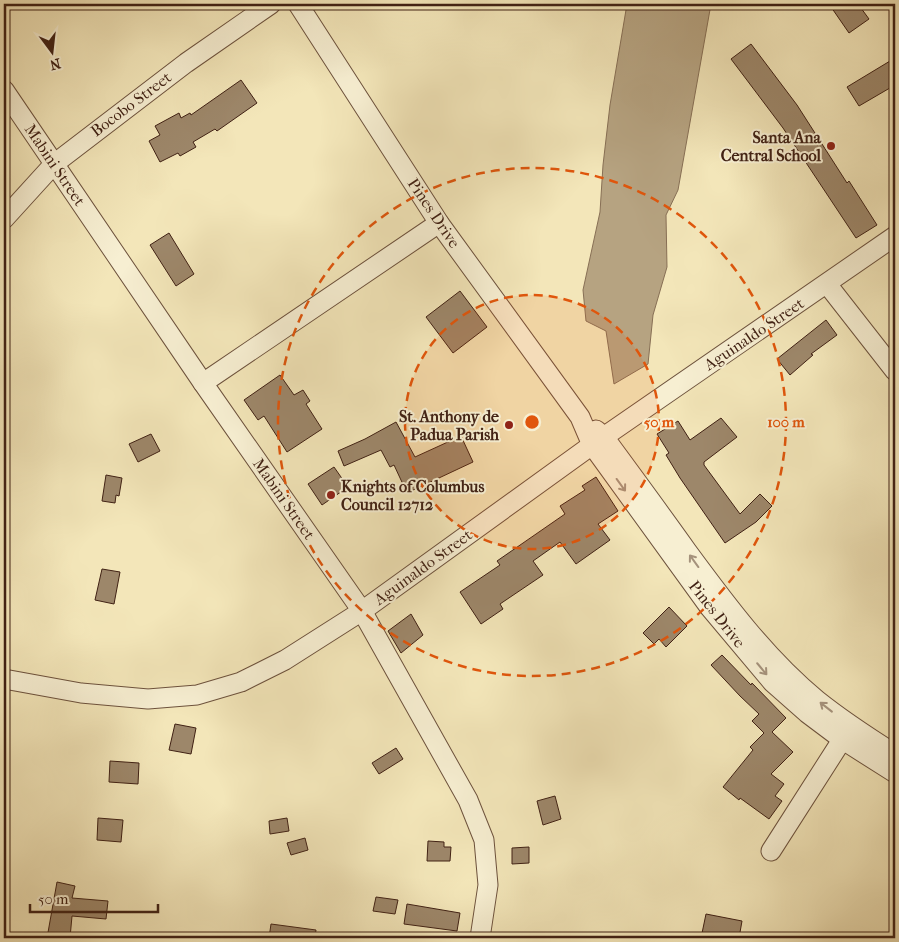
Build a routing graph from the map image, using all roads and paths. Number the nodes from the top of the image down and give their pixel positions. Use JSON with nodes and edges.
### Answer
{"nodes":[{"id":1,"x":271,"y":4,"type":"edge"},
{"id":2,"x":298,"y":4,"type":"edge"},
{"id":3,"x":4,"y":90,"type":"edge"},
{"id":4,"x":54,"y":164,"type":"junction"},
{"id":5,"x":4,"y":219,"type":"edge"},
{"id":6,"x":439,"y":223,"type":"junction"},
{"id":7,"x":895,"y":236,"type":"edge"},
{"id":8,"x":827,"y":284,"type":"junction"},
{"id":9,"x":895,"y":371,"type":"edge"},
{"id":10,"x":203,"y":382,"type":"junction"},
{"id":11,"x":598,"y":441,"type":"junction"},
{"id":12,"x":362,"y":611,"type":"junction"},
{"id":13,"x":4,"y":679,"type":"edge"},
{"id":14,"x":847,"y":733,"type":"junction"},
{"id":15,"x":895,"y":754,"type":"edge"},
{"id":16,"x":895,"y":773,"type":"edge"},
{"id":17,"x":771,"y":851,"type":"dead end"},
{"id":18,"x":480,"y":938,"type":"edge"}],
"edges":[{"from":1,"to":4,"type":"street","name":"Bocobo Street"},
{"from":2,"to":6,"type":"street","name":"Pines Drive"},
{"from":3,"to":4,"type":"street","name":"Mabini Street"},
{"from":4,"to":5,"type":"street","name":"Bocobo Street"},
{"from":4,"to":10,"type":"street","name":"Mabini Street"},
{"from":6,"to":10,"type":"street"},
{"from":6,"to":11,"type":"street","name":"Pines Drive"},
{"from":7,"to":8,"type":"street","name":"Aguinaldo Street"},
{"from":8,"to":9,"type":"street"},
{"from":8,"to":11,"type":"street","name":"Aguinaldo Street"},
{"from":10,"to":12,"type":"street","name":"Mabini Street"},
{"from":11,"to":12,"type":"street","name":"Aguinaldo Street"},
{"from":11,"to":14,"type":"street","name":"Pines Drive"},
{"from":12,"to":13,"type":"street","name":"Aguinaldo Street"},
{"from":12,"to":18,"type":"street","name":"Mabini Street"},
{"from":14,"to":15,"type":"street","name":"Pines Drive"},
{"from":14,"to":16,"type":"street","name":"Pines Drive"},
{"from":14,"to":17,"type":"street"}]}
